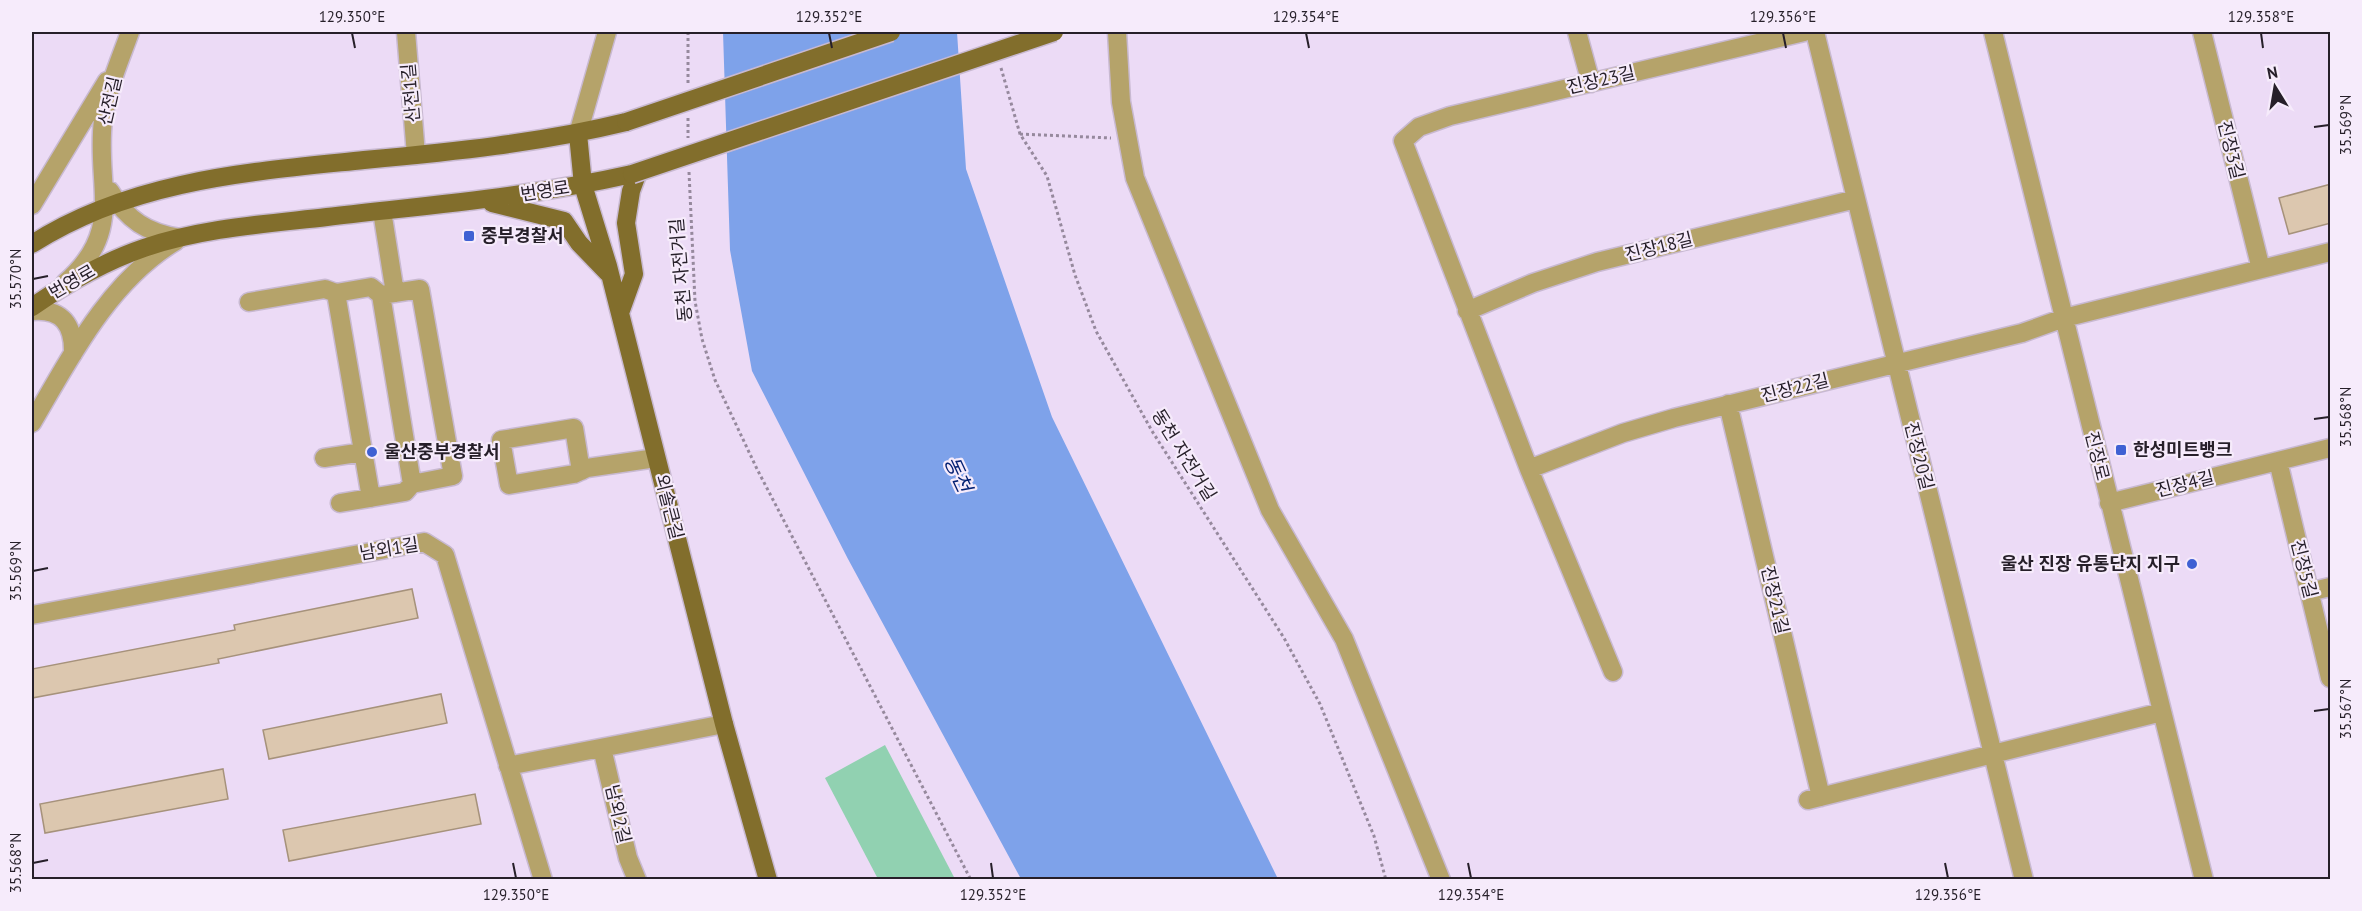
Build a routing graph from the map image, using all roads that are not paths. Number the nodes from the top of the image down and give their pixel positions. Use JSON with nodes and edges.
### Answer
{"nodes":[{"id":1,"x":130,"y":32,"type":"edge"},
{"id":2,"x":406,"y":32,"type":"edge"},
{"id":3,"x":607,"y":32,"type":"edge"},
{"id":4,"x":891,"y":32,"type":"edge"},
{"id":5,"x":1054,"y":32,"type":"edge"},
{"id":6,"x":1117,"y":32,"type":"edge"},
{"id":7,"x":1577,"y":32,"type":"edge"},
{"id":8,"x":1804,"y":32,"type":"edge"},
{"id":9,"x":1815,"y":32,"type":"edge"},
{"id":10,"x":1993,"y":32,"type":"edge"},
{"id":11,"x":2202,"y":32,"type":"edge"},
{"id":12,"x":120,"y":59,"type":"junction"},
{"id":13,"x":1591,"y":83,"type":"junction"},
{"id":14,"x":578,"y":134,"type":"junction"},
{"id":15,"x":416,"y":155,"type":"junction"},
{"id":16,"x":635,"y":173,"type":"junction"},
{"id":17,"x":583,"y":185,"type":"junction"},
{"id":18,"x":1856,"y":199,"type":"junction"},
{"id":19,"x":481,"y":200,"type":"junction"},
{"id":20,"x":111,"y":204,"type":"junction"},
{"id":21,"x":32,"y":206,"type":"edge"},
{"id":22,"x":382,"y":211,"type":"junction"},
{"id":23,"x":180,"y":238,"type":"junction"},
{"id":24,"x":32,"y":244,"type":"edge"},
{"id":25,"x":2331,"y":252,"type":"edge"},
{"id":26,"x":2261,"y":269,"type":"junction"},
{"id":27,"x":610,"y":275,"type":"junction"},
{"id":28,"x":57,"y":290,"type":"junction"},
{"id":29,"x":336,"y":293,"type":"junction"},
{"id":30,"x":388,"y":294,"type":"junction"},
{"id":31,"x":249,"y":302,"type":"dead end"},
{"id":32,"x":32,"y":307,"type":"edge"},
{"id":33,"x":32,"y":311,"type":"edge"},
{"id":34,"x":1467,"y":311,"type":"junction"},
{"id":35,"x":620,"y":313,"type":"junction"},
{"id":36,"x":2064,"y":318,"type":"junction"},
{"id":37,"x":73,"y":354,"type":"junction"},
{"id":38,"x":1896,"y":364,"type":"junction"},
{"id":39,"x":1728,"y":404,"type":"junction"},
{"id":40,"x":32,"y":423,"type":"edge"},
{"id":41,"x":2331,"y":448,"type":"edge"},
{"id":42,"x":363,"y":452,"type":"junction"},
{"id":43,"x":324,"y":458,"type":"dead end"},
{"id":44,"x":657,"y":458,"type":"junction"},
{"id":45,"x":2278,"y":461,"type":"junction"},
{"id":46,"x":1529,"y":469,"type":"junction"},
{"id":47,"x":581,"y":471,"type":"junction"},
{"id":48,"x":412,"y":483,"type":"junction"},
{"id":49,"x":370,"y":498,"type":"junction"},
{"id":50,"x":340,"y":503,"type":"dead end"},
{"id":51,"x":2109,"y":503,"type":"junction"},
{"id":52,"x":2331,"y":587,"type":"edge"},
{"id":53,"x":2309,"y":592,"type":"junction"},
{"id":54,"x":32,"y":615,"type":"edge"},
{"id":55,"x":1613,"y":672,"type":"dead end"},
{"id":56,"x":2331,"y":678,"type":"edge"},
{"id":57,"x":2162,"y":712,"type":"junction"},
{"id":58,"x":724,"y":724,"type":"junction"},
{"id":59,"x":602,"y":748,"type":"junction"},
{"id":60,"x":1993,"y":754,"type":"junction"},
{"id":61,"x":508,"y":766,"type":"junction"},
{"id":62,"x":543,"y":879,"type":"edge"},
{"id":63,"x":637,"y":879,"type":"edge"},
{"id":64,"x":768,"y":879,"type":"edge"},
{"id":65,"x":1442,"y":879,"type":"edge"},
{"id":66,"x":2024,"y":879,"type":"edge"},
{"id":67,"x":2204,"y":879,"type":"edge"}],
"edges":[{"from":1,"to":12,"type":"street","name":"산전길"},
{"from":2,"to":15,"type":"street","name":"산전1길"},
{"from":3,"to":14,"type":"street"},
{"from":4,"to":14,"type":"main road","bridge":true},
{"from":5,"to":16,"type":"main road","name":"번영로","bridge":true},
{"from":6,"to":65,"type":"street"},
{"from":7,"to":13,"type":"street"},
{"from":8,"to":13,"type":"street","name":"진장23길"},
{"from":9,"to":18,"type":"street","name":"진장20길"},
{"from":10,"to":36,"type":"street","name":"진장로"},
{"from":11,"to":26,"type":"street","name":"진장3길"},
{"from":12,"to":20,"type":"street","name":"산전길"},
{"from":12,"to":21,"type":"street"},
{"from":13,"to":34,"type":"street","name":"진장23길"},
{"from":14,"to":15,"type":"main road"},
{"from":14,"to":17,"type":"main road","name":"외솔큰길"},
{"from":15,"to":20,"type":"main road"},
{"from":16,"to":17,"type":"main road","name":"번영로"},
{"from":16,"to":35,"type":"main road"},
{"from":17,"to":19,"type":"main road","name":"번영로"},
{"from":17,"to":27,"type":"main road","name":"외솔큰길"},
{"from":18,"to":34,"type":"street","name":"진장18길"},
{"from":18,"to":38,"type":"street","name":"진장20길"},
{"from":19,"to":22,"type":"main road","name":"번영로"},
{"from":19,"to":27,"type":"main road"},
{"from":20,"to":23,"type":"street"},
{"from":20,"to":24,"type":"main road"},
{"from":20,"to":28,"type":"street"},
{"from":22,"to":23,"type":"main road","name":"번영로"},
{"from":22,"to":30,"type":"street"},
{"from":23,"to":28,"type":"main road","name":"번영로"},
{"from":23,"to":37,"type":"street"},
{"from":25,"to":26,"type":"street"},
{"from":26,"to":36,"type":"street"},
{"from":27,"to":35,"type":"main road","name":"외솔큰길"},
{"from":28,"to":32,"type":"main road","name":"번영로"},
{"from":29,"to":30,"type":"street"},
{"from":29,"to":31,"type":"street"},
{"from":29,"to":42,"type":"street"},
{"from":30,"to":48,"type":"street"},
{"from":30,"to":48,"type":"street"},
{"from":33,"to":37,"type":"street"},
{"from":34,"to":46,"type":"street"},
{"from":35,"to":44,"type":"main road","name":"외솔큰길"},
{"from":36,"to":38,"type":"street","name":"진장22길"},
{"from":36,"to":51,"type":"street","name":"진장로"},
{"from":37,"to":40,"type":"street"},
{"from":38,"to":39,"type":"street","name":"진장22길"},
{"from":38,"to":60,"type":"street","name":"진장20길"},
{"from":39,"to":46,"type":"street","name":"진장22길"},
{"from":39,"to":60,"type":"street","name":"진장21길"},
{"from":41,"to":45,"type":"street","name":"진장4길"},
{"from":42,"to":43,"type":"street"},
{"from":42,"to":49,"type":"street"},
{"from":44,"to":47,"type":"street"},
{"from":44,"to":58,"type":"main road","name":"외솔큰길"},
{"from":45,"to":51,"type":"street","name":"진장4길"},
{"from":45,"to":53,"type":"street","name":"진장5길"},
{"from":46,"to":55,"type":"street"},
{"from":47,"to":47,"type":"street"},
{"from":48,"to":49,"type":"street"},
{"from":49,"to":50,"type":"street"},
{"from":51,"to":57,"type":"street","name":"진장로"},
{"from":52,"to":53,"type":"street"},
{"from":53,"to":56,"type":"street","name":"진장5길"},
{"from":54,"to":61,"type":"street","name":"남외1길"},
{"from":57,"to":60,"type":"street","name":"진장21길"},
{"from":57,"to":67,"type":"street","name":"진장로"},
{"from":58,"to":59,"type":"street"},
{"from":58,"to":64,"type":"main road","name":"외솔큰길"},
{"from":59,"to":61,"type":"street"},
{"from":59,"to":63,"type":"street","name":"남외2길"},
{"from":60,"to":66,"type":"street","name":"진장20길"},
{"from":61,"to":62,"type":"street","name":"남외1길"}]}
